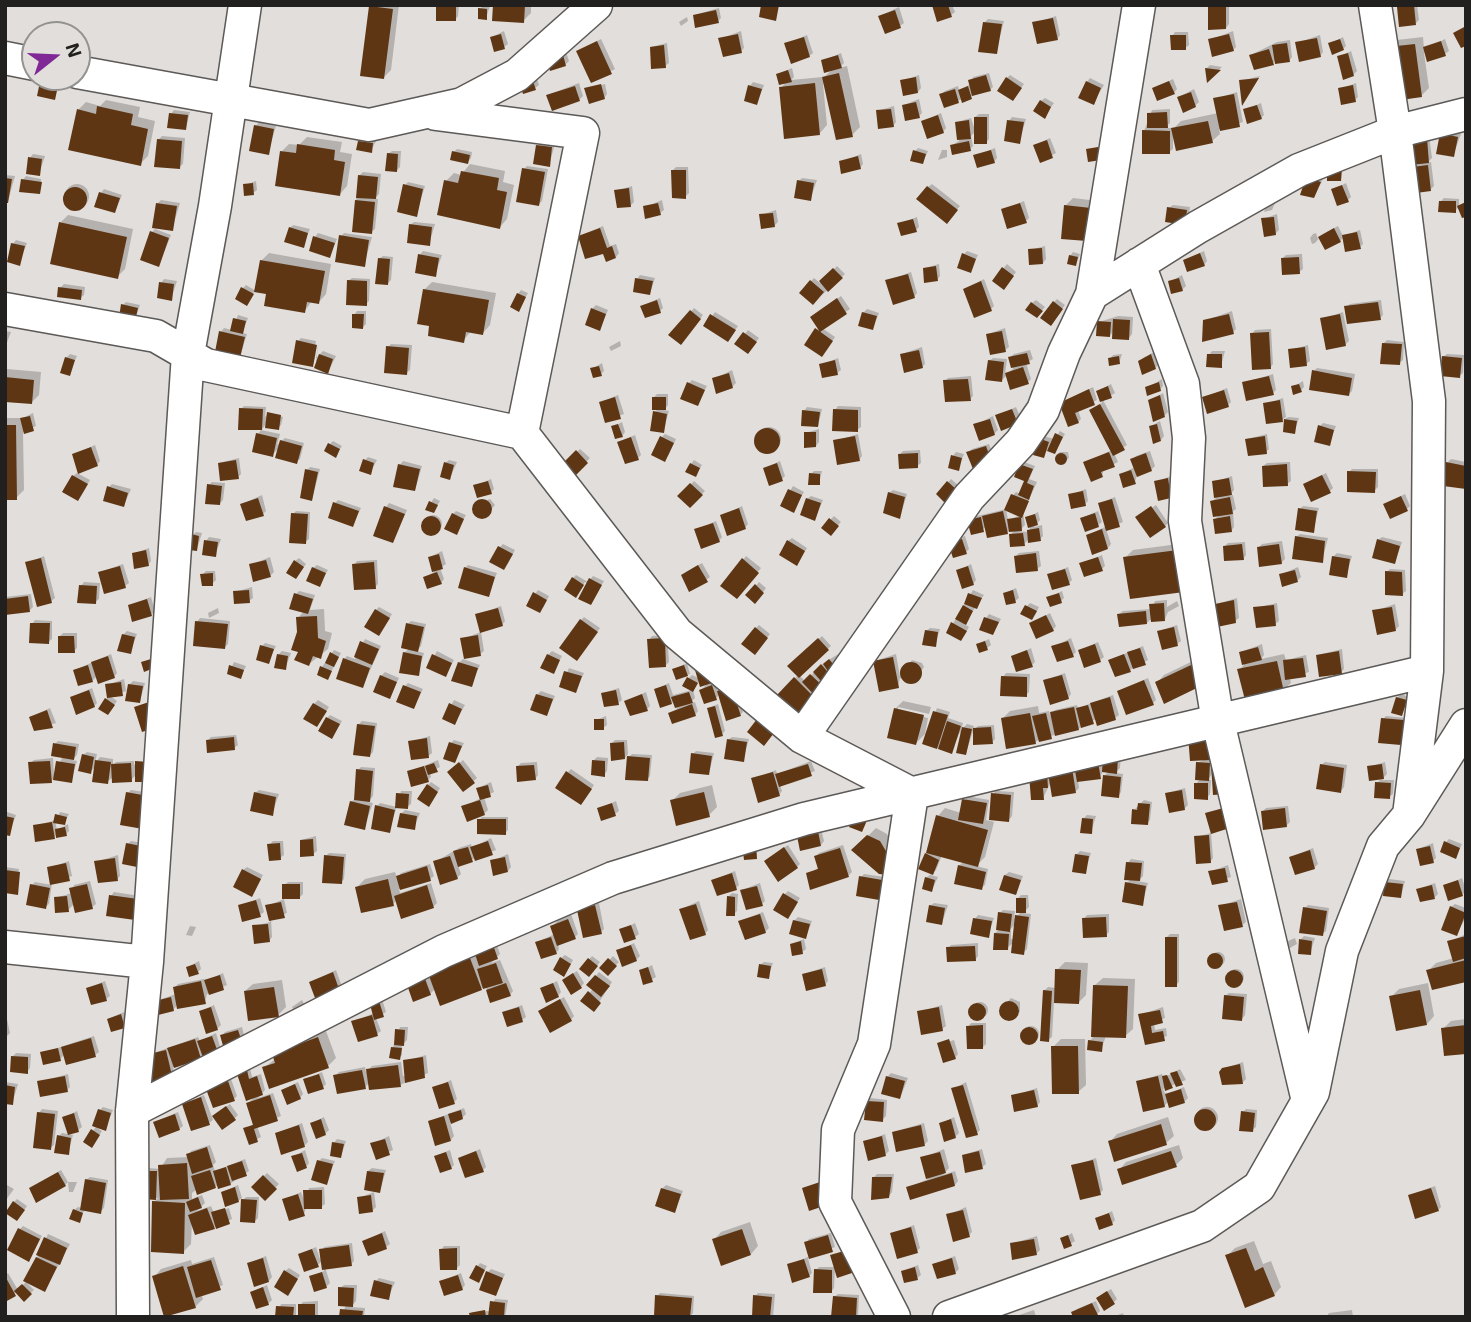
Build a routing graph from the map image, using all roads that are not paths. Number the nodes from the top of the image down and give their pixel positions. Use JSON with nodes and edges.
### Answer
{"nodes":[{"id":1,"x":244,"y":5,"type":"edge"},
{"id":2,"x":596,"y":5,"type":"edge"},
{"id":3,"x":1139,"y":5,"type":"edge"},
{"id":4,"x":1375,"y":5,"type":"edge"},
{"id":5,"x":91,"y":75,"type":"edge"},
{"id":6,"x":230,"y":101,"type":"junction"},
{"id":7,"x":418,"y":112,"type":"junction"},
{"id":8,"x":1466,"y":114,"type":"edge"},
{"id":9,"x":1395,"y":132,"type":"junction"},
{"id":10,"x":1139,"y":264,"type":"junction"},
{"id":11,"x":1092,"y":294,"type":"junction"},
{"id":12,"x":5,"y":309,"type":"edge"},
{"id":13,"x":188,"y":354,"type":"junction"},
{"id":14,"x":522,"y":433,"type":"junction"},
{"id":15,"x":1427,"y":671,"type":"junction"},
{"id":16,"x":1217,"y":722,"type":"junction"},
{"id":17,"x":1466,"y":725,"type":"edge"},
{"id":18,"x":802,"y":737,"type":"junction"},
{"id":19,"x":912,"y":794,"type":"junction"},
{"id":20,"x":1409,"y":815,"type":"junction"},
{"id":21,"x":5,"y":947,"type":"edge"},
{"id":22,"x":147,"y":962,"type":"junction"},
{"id":23,"x":1308,"y":1101,"type":"junction"},
{"id":24,"x":132,"y":1111,"type":"junction"},
{"id":25,"x":133,"y":1317,"type":"edge"},
{"id":26,"x":894,"y":1317,"type":"edge"},
{"id":27,"x":949,"y":1317,"type":"edge"}],
"edges":[{"from":1,"to":6,"type":"street"},
{"from":2,"to":7,"type":"street"},
{"from":3,"to":11,"type":"street"},
{"from":4,"to":9,"type":"street"},
{"from":5,"to":6,"type":"street"},
{"from":6,"to":7,"type":"street"},
{"from":6,"to":13,"type":"street"},
{"from":7,"to":14,"type":"street"},
{"from":8,"to":9,"type":"street"},
{"from":9,"to":10,"type":"street"},
{"from":9,"to":15,"type":"street"},
{"from":10,"to":11,"type":"street"},
{"from":10,"to":16,"type":"street"},
{"from":11,"to":18,"type":"street"},
{"from":12,"to":13,"type":"street"},
{"from":13,"to":14,"type":"street"},
{"from":13,"to":22,"type":"street"},
{"from":14,"to":18,"type":"street"},
{"from":15,"to":16,"type":"street"},
{"from":15,"to":20,"type":"street"},
{"from":16,"to":19,"type":"street"},
{"from":16,"to":23,"type":"street"},
{"from":17,"to":20,"type":"street"},
{"from":18,"to":19,"type":"street"},
{"from":19,"to":24,"type":"street"},
{"from":19,"to":26,"type":"street"},
{"from":20,"to":23,"type":"street"},
{"from":21,"to":22,"type":"street"},
{"from":22,"to":24,"type":"street"},
{"from":23,"to":27,"type":"street"},
{"from":24,"to":25,"type":"street"}]}
